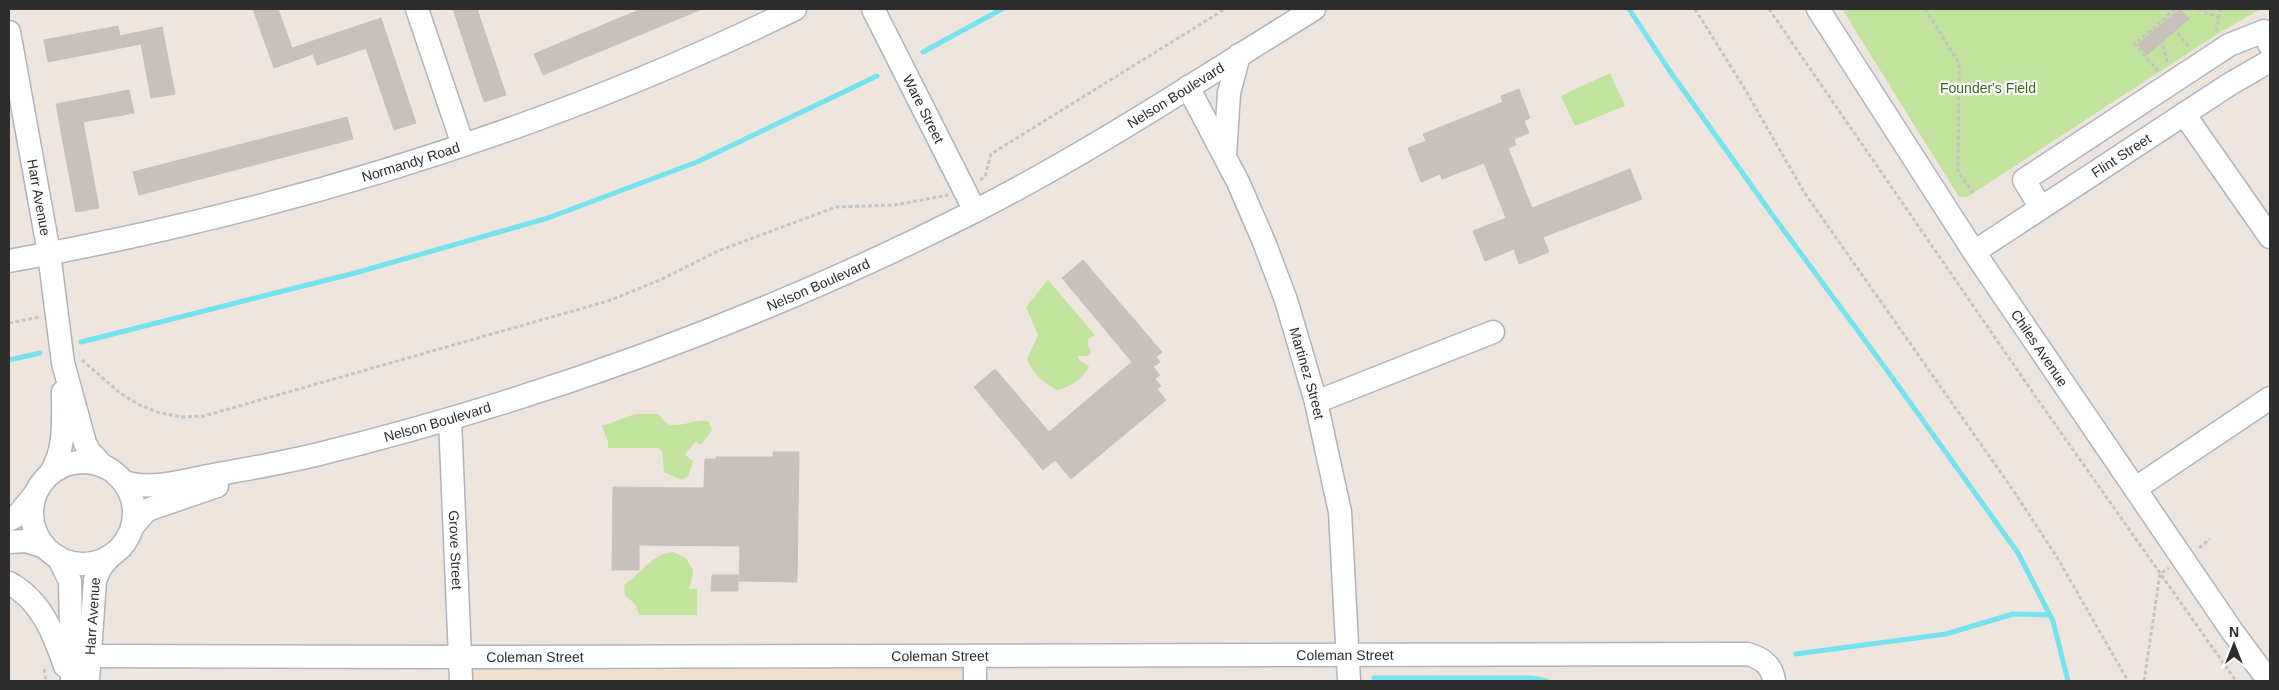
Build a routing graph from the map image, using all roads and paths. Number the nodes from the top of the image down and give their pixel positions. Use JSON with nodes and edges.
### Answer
{"nodes":[{"id":1,"x":416,"y":9,"type":"edge"},
{"id":2,"x":795,"y":9,"type":"edge"},
{"id":3,"x":873,"y":9,"type":"edge"},
{"id":4,"x":1225,"y":9,"type":"edge"},
{"id":5,"x":1314,"y":9,"type":"edge"},
{"id":6,"x":1695,"y":9,"type":"edge"},
{"id":7,"x":1769,"y":9,"type":"edge"},
{"id":8,"x":1818,"y":9,"type":"edge"},
{"id":9,"x":1925,"y":9,"type":"edge"},
{"id":10,"x":2175,"y":9,"type":"edge"},
{"id":11,"x":2198,"y":9,"type":"edge"},
{"id":12,"x":2221,"y":9,"type":"edge"},
{"id":13,"x":2165,"y":18,"type":"junction"},
{"id":14,"x":2219,"y":18,"type":"junction"},
{"id":15,"x":2150,"y":30,"type":"junction"},
{"id":16,"x":9,"y":32,"type":"edge"},
{"id":17,"x":2214,"y":39,"type":"dead end"},
{"id":18,"x":2270,"y":46,"type":"edge"},
{"id":19,"x":2193,"y":52,"type":"dead end"},
{"id":20,"x":1239,"y":55,"type":"junction"},
{"id":21,"x":2270,"y":61,"type":"edge"},
{"id":22,"x":2169,"y":68,"type":"dead end"},
{"id":23,"x":2160,"y":73,"type":"dead end"},
{"id":24,"x":1188,"y":87,"type":"junction"},
{"id":25,"x":2184,"y":114,"type":"junction"},
{"id":26,"x":463,"y":145,"type":"junction"},
{"id":27,"x":1225,"y":156,"type":"junction"},
{"id":28,"x":963,"y":189,"type":"junction"},
{"id":29,"x":1974,"y":194,"type":"dead end"},
{"id":30,"x":2041,"y":208,"type":"junction"},
{"id":31,"x":975,"y":211,"type":"junction"},
{"id":32,"x":2270,"y":237,"type":"edge"},
{"id":33,"x":1974,"y":252,"type":"junction"},
{"id":34,"x":49,"y":253,"type":"junction"},
{"id":35,"x":9,"y":261,"type":"edge"},
{"id":36,"x":1493,"y":332,"type":"dead end"},
{"id":37,"x":60,"y":335,"type":"junction"},
{"id":38,"x":64,"y":364,"type":"junction"},
{"id":39,"x":2270,"y":398,"type":"edge"},
{"id":40,"x":1316,"y":402,"type":"junction"},
{"id":41,"x":450,"y":419,"type":"junction"},
{"id":42,"x":280,"y":463,"type":"junction"},
{"id":43,"x":103,"y":466,"type":"junction"},
{"id":44,"x":50,"y":474,"type":"junction"},
{"id":45,"x":124,"y":482,"type":"junction"},
{"id":46,"x":2136,"y":488,"type":"junction"},
{"id":47,"x":36,"y":494,"type":"junction"},
{"id":48,"x":9,"y":520,"type":"edge"},
{"id":49,"x":136,"y":534,"type":"junction"},
{"id":50,"x":2210,"y":539,"type":"dead end"},
{"id":51,"x":9,"y":542,"type":"edge"},
{"id":52,"x":51,"y":552,"type":"junction"},
{"id":53,"x":2183,"y":558,"type":"junction"},
{"id":54,"x":116,"y":559,"type":"junction"},
{"id":55,"x":2160,"y":574,"type":"junction"},
{"id":56,"x":9,"y":583,"type":"edge"},
{"id":57,"x":1348,"y":654,"type":"junction"},
{"id":58,"x":91,"y":656,"type":"junction"},
{"id":59,"x":975,"y":656,"type":"junction"},
{"id":60,"x":461,"y":657,"type":"junction"},
{"id":61,"x":71,"y":681,"type":"edge"},
{"id":62,"x":88,"y":681,"type":"edge"},
{"id":63,"x":461,"y":681,"type":"edge"},
{"id":64,"x":975,"y":681,"type":"edge"},
{"id":65,"x":1348,"y":681,"type":"edge"},
{"id":66,"x":1774,"y":681,"type":"edge"},
{"id":67,"x":2128,"y":681,"type":"edge"},
{"id":68,"x":2144,"y":681,"type":"edge"},
{"id":69,"x":2236,"y":681,"type":"edge"},
{"id":70,"x":2269,"y":681,"type":"edge"}],
"edges":[{"from":1,"to":26,"type":"street"},
{"from":2,"to":26,"type":"street","name":"Normandy Road"},
{"from":3,"to":28,"type":"street","name":"Ware Street"},
{"from":4,"to":28,"type":"path"},
{"from":5,"to":20,"type":"street","name":"Nelson Boulevard"},
{"from":6,"to":67,"type":"path"},
{"from":7,"to":55,"type":"path"},
{"from":8,"to":33,"type":"street","name":"Chiles Avenue"},
{"from":9,"to":29,"type":"path"},
{"from":10,"to":13,"type":"path"},
{"from":11,"to":14,"type":"path"},
{"from":12,"to":14,"type":"path"},
{"from":13,"to":15,"type":"path"},
{"from":13,"to":19,"type":"path"},
{"from":14,"to":17,"type":"path"},
{"from":15,"to":22,"type":"path"},
{"from":15,"to":23,"type":"path"},
{"from":16,"to":34,"type":"street","name":"Harr Avenue"},
{"from":18,"to":30,"type":"street"},
{"from":20,"to":24,"type":"street","name":"Nelson Boulevard"},
{"from":20,"to":27,"type":"street"},
{"from":21,"to":25,"type":"street","name":"Flint Street"},
{"from":24,"to":27,"type":"street","name":"Martinez Street"},
{"from":24,"to":31,"type":"street","name":"Nelson Boulevard"},
{"from":25,"to":30,"type":"street","name":"Flint Street"},
{"from":25,"to":32,"type":"street"},
{"from":26,"to":34,"type":"street","name":"Normandy Road"},
{"from":27,"to":40,"type":"street","name":"Martinez Street"},
{"from":28,"to":31,"type":"street","name":"Ware Street"},
{"from":28,"to":37,"type":"path"},
{"from":30,"to":33,"type":"street","name":"Flint Street"},
{"from":31,"to":41,"type":"street","name":"Nelson Boulevard"},
{"from":33,"to":46,"type":"street","name":"Chiles Avenue"},
{"from":34,"to":35,"type":"street","name":"Normandy Road"},
{"from":34,"to":37,"type":"street","name":"Harr Avenue"},
{"from":36,"to":40,"type":"street"},
{"from":37,"to":38,"type":"street","name":"Harr Avenue"},
{"from":38,"to":43,"type":"street","name":"Harr Avenue"},
{"from":38,"to":44,"type":"street","name":"Harr Avenue"},
{"from":39,"to":46,"type":"street"},
{"from":40,"to":57,"type":"street","name":"Martinez Street"},
{"from":41,"to":42,"type":"street","name":"Nelson Boulevard"},
{"from":41,"to":60,"type":"street","name":"Grove Street"},
{"from":42,"to":45,"type":"street","name":"Nelson Boulevard"},
{"from":42,"to":49,"type":"street","name":"Nelson Boulevard"},
{"from":43,"to":44,"type":"street"},
{"from":43,"to":45,"type":"street"},
{"from":44,"to":47,"type":"street"},
{"from":45,"to":49,"type":"street"},
{"from":46,"to":53,"type":"street","name":"Chiles Avenue"},
{"from":47,"to":48,"type":"street"},
{"from":47,"to":52,"type":"street"},
{"from":49,"to":54,"type":"street","name":"Nelson Boulevard"},
{"from":49,"to":54,"type":"path"},
{"from":50,"to":53,"type":"path"},
{"from":51,"to":52,"type":"street"},
{"from":52,"to":54,"type":"street"},
{"from":52,"to":61,"type":"street","name":"Harr Avenue"},
{"from":53,"to":55,"type":"path"},
{"from":53,"to":70,"type":"street","name":"Chiles Avenue"},
{"from":54,"to":58,"type":"street","name":"Harr Avenue"},
{"from":55,"to":68,"type":"path"},
{"from":55,"to":69,"type":"path"},
{"from":56,"to":61,"type":"street"},
{"from":57,"to":59,"type":"street","name":"Coleman Street"},
{"from":57,"to":65,"type":"street","name":"Martinez Street"},
{"from":57,"to":66,"type":"street","name":"Coleman Street"},
{"from":58,"to":60,"type":"street","name":"Coleman Street"},
{"from":58,"to":62,"type":"street","name":"Harr Avenue"},
{"from":59,"to":60,"type":"street","name":"Coleman Street"},
{"from":59,"to":64,"type":"street"},
{"from":60,"to":63,"type":"street","name":"Grove Street"}]}
